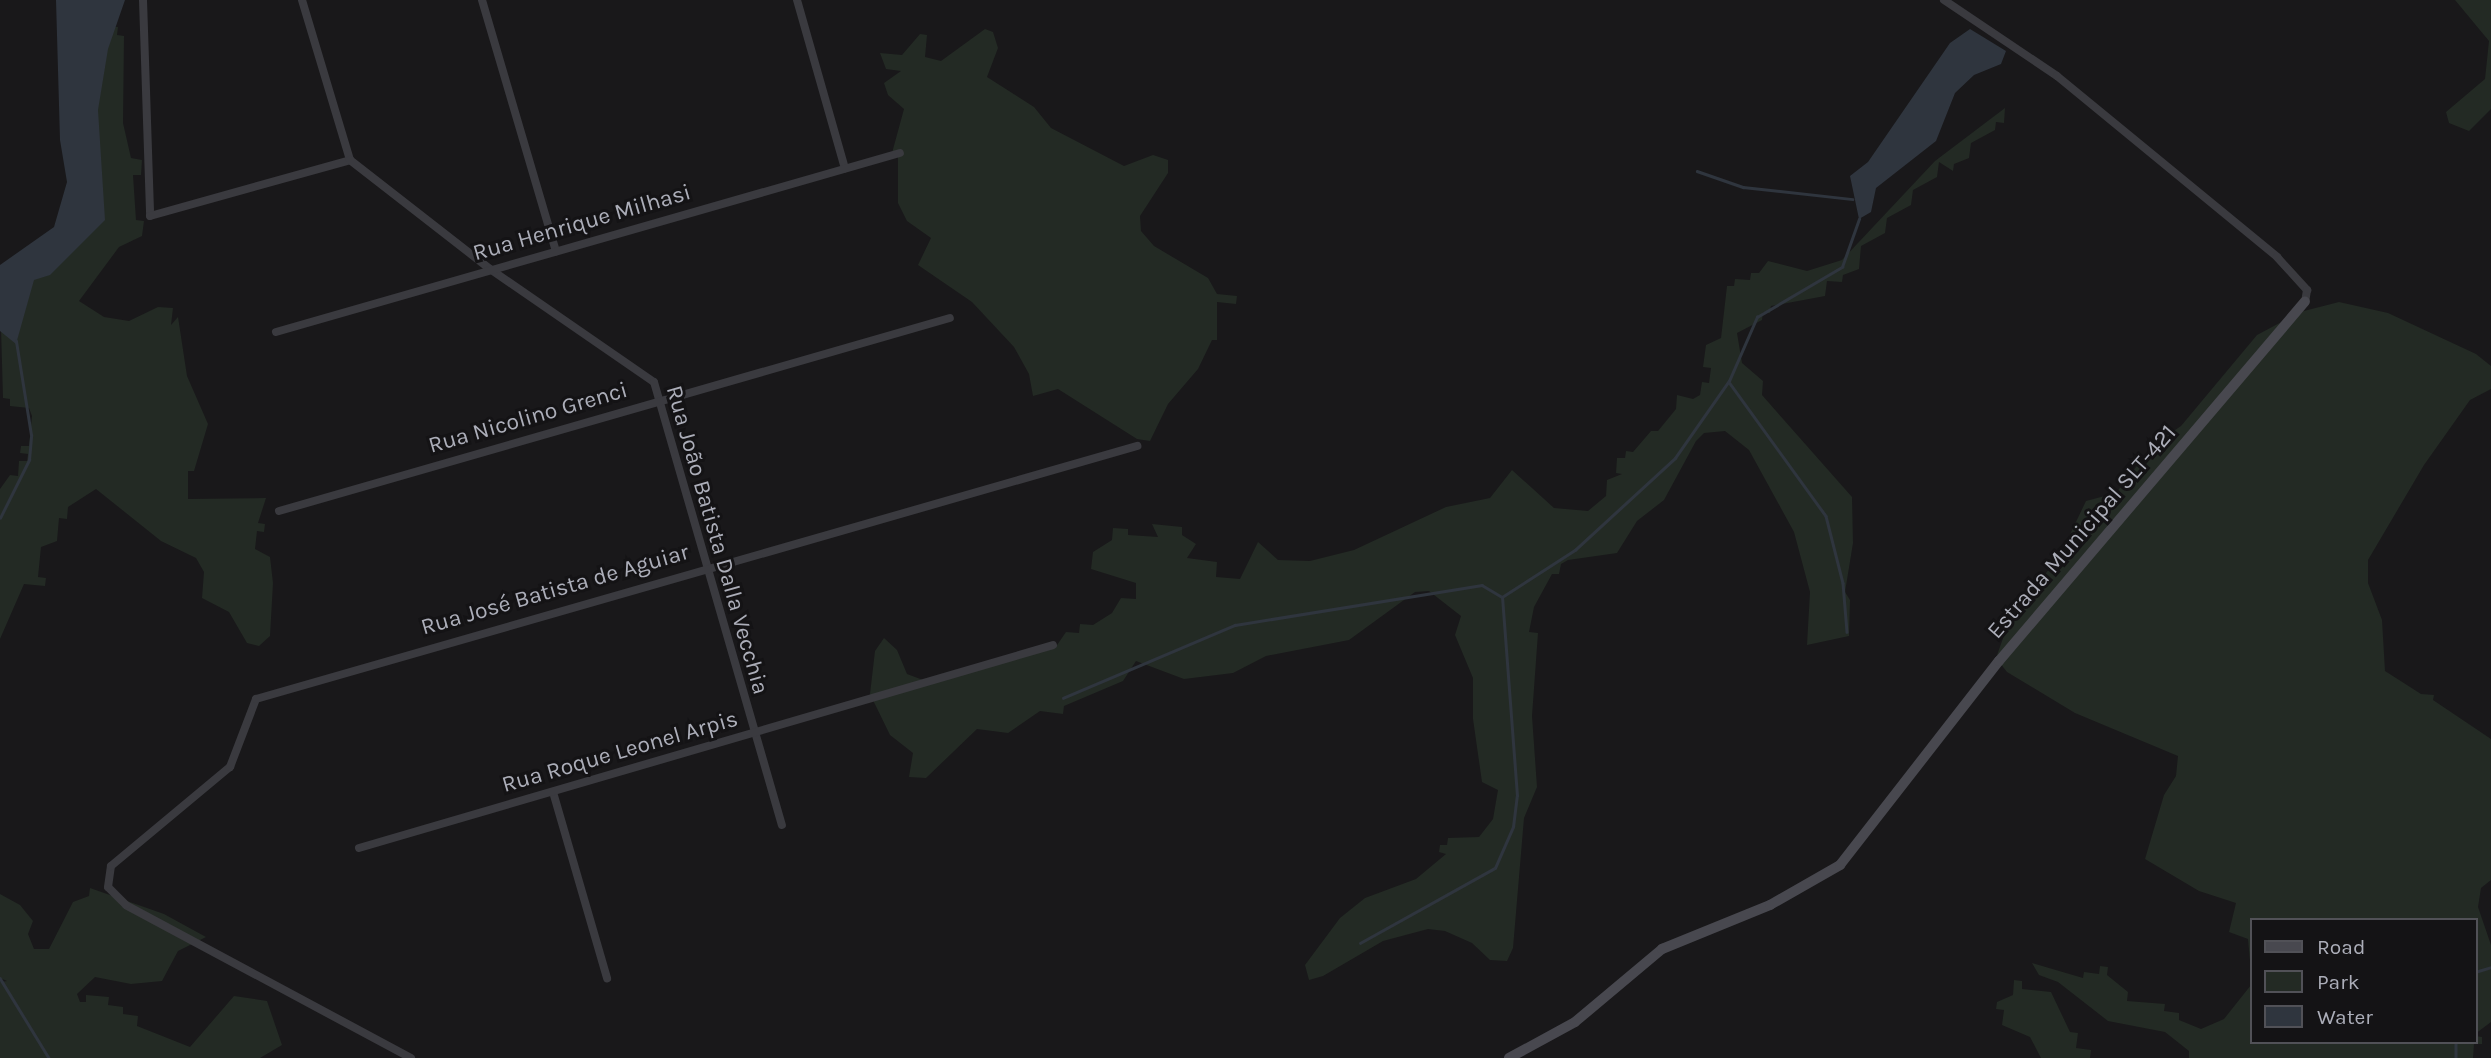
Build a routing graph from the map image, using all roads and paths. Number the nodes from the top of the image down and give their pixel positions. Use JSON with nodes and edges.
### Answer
{"nodes":[{"id":1,"x":143,"y":0,"type":"edge"},
{"id":2,"x":302,"y":0,"type":"edge"},
{"id":3,"x":482,"y":0,"type":"edge"},
{"id":4,"x":797,"y":0,"type":"edge"},
{"id":5,"x":1944,"y":0,"type":"edge"},
{"id":6,"x":900,"y":153,"type":"dead end"},
{"id":7,"x":350,"y":160,"type":"junction"},
{"id":8,"x":845,"y":167,"type":"junction"},
{"id":9,"x":556,"y":251,"type":"junction"},
{"id":10,"x":490,"y":270,"type":"junction"},
{"id":11,"x":2305,"y":302,"type":"joint"},
{"id":12,"x":950,"y":318,"type":"dead end"},
{"id":13,"x":276,"y":332,"type":"dead end"},
{"id":14,"x":658,"y":400,"type":"junction"},
{"id":15,"x":1137,"y":446,"type":"dead end"},
{"id":16,"x":279,"y":511,"type":"dead end"},
{"id":17,"x":706,"y":566,"type":"junction"},
{"id":18,"x":1053,"y":645,"type":"dead end"},
{"id":19,"x":751,"y":733,"type":"junction"},
{"id":20,"x":553,"y":792,"type":"junction"},
{"id":21,"x":782,"y":825,"type":"dead end"},
{"id":22,"x":359,"y":848,"type":"dead end"},
{"id":23,"x":607,"y":978,"type":"dead end"},
{"id":24,"x":411,"y":1058,"type":"edge"},
{"id":25,"x":1509,"y":1058,"type":"edge"}],
"edges":[{"from":1,"to":7,"type":"street"},
{"from":2,"to":7,"type":"street"},
{"from":3,"to":9,"type":"street"},
{"from":4,"to":8,"type":"street"},
{"from":5,"to":11,"type":"street","name":"Estrada Municipal SLT-421"},
{"from":6,"to":8,"type":"street","name":"Rua Henrique Milhasi"},
{"from":7,"to":10,"type":"street","name":"Rua João Batista Dalla Vecchia"},
{"from":8,"to":9,"type":"street","name":"Rua Henrique Milhasi"},
{"from":9,"to":10,"type":"street","name":"Rua Henrique Milhasi"},
{"from":10,"to":13,"type":"street","name":"Rua Henrique Milhasi"},
{"from":10,"to":14,"type":"street","name":"Rua João Batista Dalla Vecchia"},
{"from":11,"to":25,"type":"street","name":"Estrada Municipal SLT-421"},
{"from":12,"to":14,"type":"street","name":"Rua Nicolino Grenci"},
{"from":14,"to":16,"type":"street","name":"Rua Nicolino Grenci"},
{"from":14,"to":17,"type":"street","name":"Rua João Batista Dalla Vecchia"},
{"from":15,"to":17,"type":"street","name":"Rua José Batista de Aguiar"},
{"from":17,"to":19,"type":"street","name":"Rua João Batista Dalla Vecchia"},
{"from":17,"to":24,"type":"street","name":"Rua José Batista de Aguiar"},
{"from":18,"to":19,"type":"street","name":"Rua Roque Leonel Arpis"},
{"from":19,"to":20,"type":"street","name":"Rua Roque Leonel Arpis"},
{"from":19,"to":21,"type":"street","name":"Rua João Batista Dalla Vecchia"},
{"from":20,"to":22,"type":"street","name":"Rua Roque Leonel Arpis"},
{"from":20,"to":23,"type":"street"}]}
